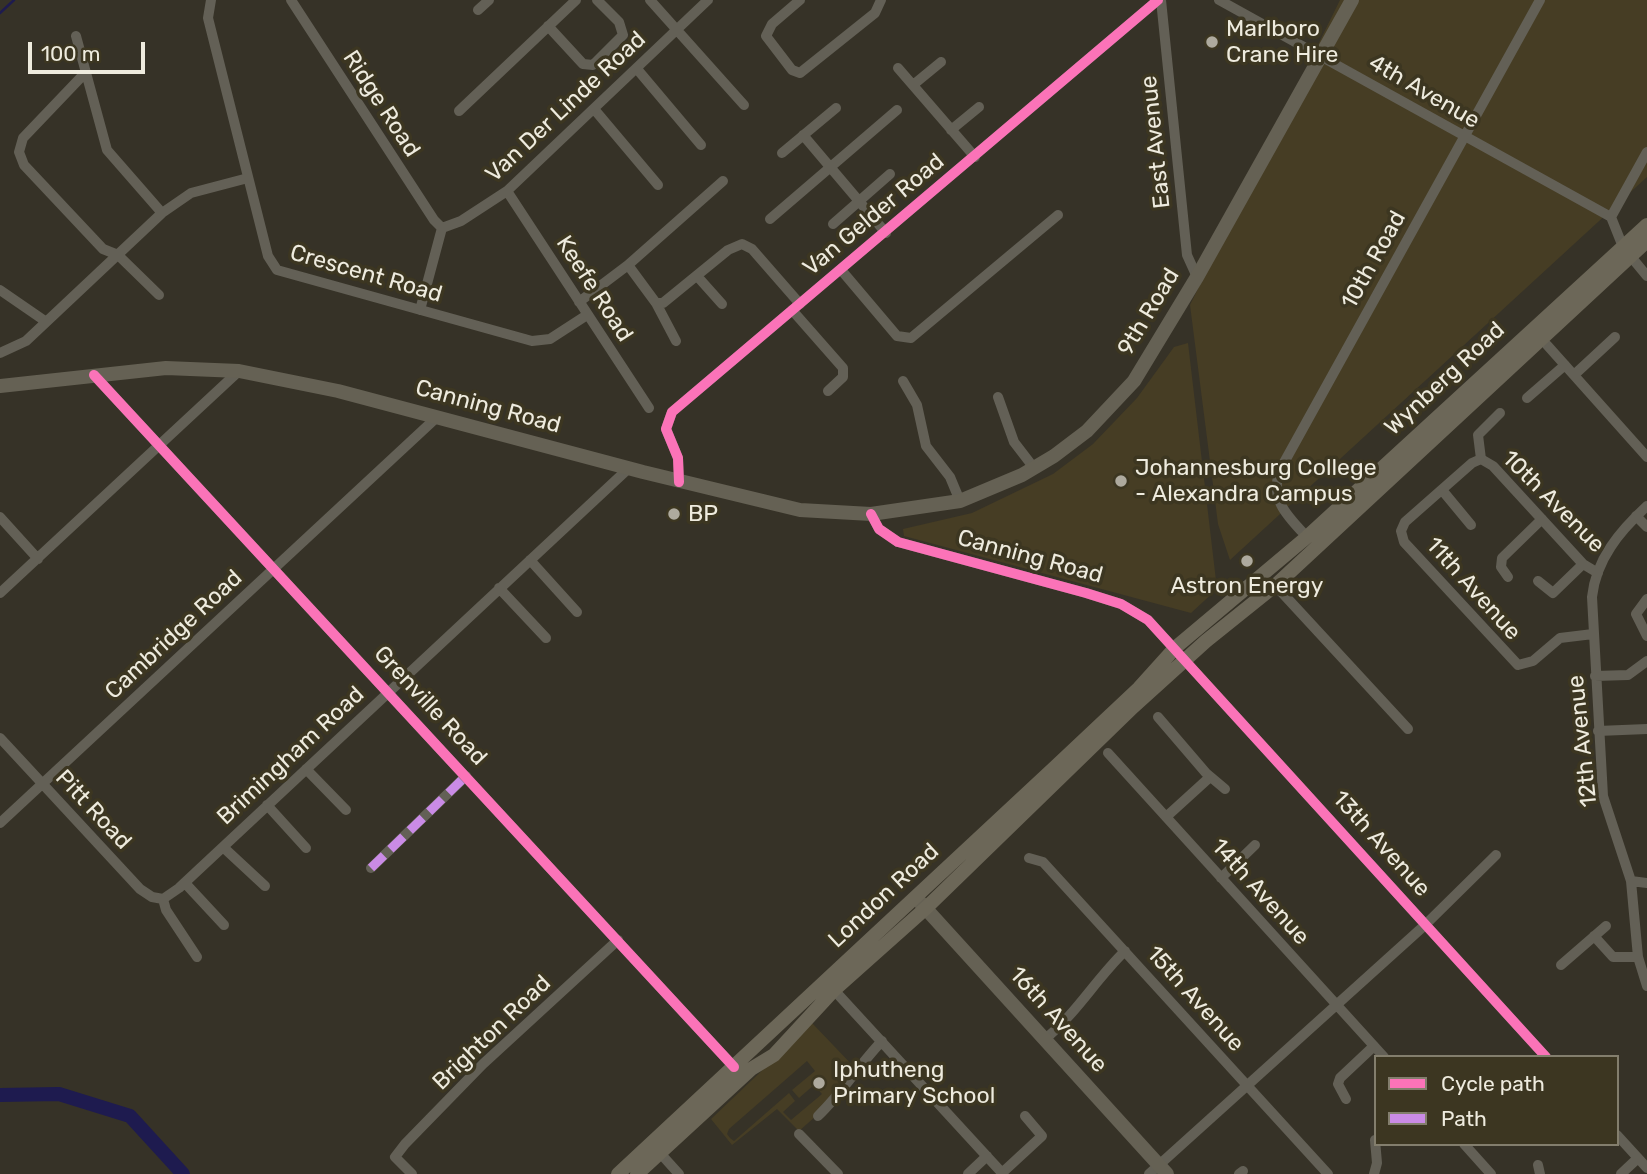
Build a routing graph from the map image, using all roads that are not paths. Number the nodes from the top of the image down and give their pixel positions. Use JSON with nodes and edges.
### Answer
{"nodes":[{"id":1,"x":211,"y":0,"type":"edge"},
{"id":2,"x":291,"y":0,"type":"edge"},
{"id":3,"x":489,"y":0,"type":"edge"},
{"id":4,"x":576,"y":0,"type":"edge"},
{"id":5,"x":597,"y":0,"type":"edge"},
{"id":6,"x":650,"y":0,"type":"edge"},
{"id":7,"x":708,"y":0,"type":"edge"},
{"id":8,"x":800,"y":0,"type":"edge"},
{"id":9,"x":881,"y":0,"type":"edge"},
{"id":10,"x":1159,"y":0,"type":"edge"},
{"id":11,"x":1219,"y":0,"type":"edge"},
{"id":12,"x":1352,"y":0,"type":"edge"},
{"id":13,"x":1540,"y":0,"type":"edge"},
{"id":14,"x":478,"y":10,"type":"dead end"},
{"id":15,"x":548,"y":26,"type":"junction"},
{"id":16,"x":678,"y":29,"type":"junction"},
{"id":17,"x":76,"y":36,"type":"dead end"},
{"id":18,"x":1321,"y":56,"type":"junction"},
{"id":19,"x":941,"y":62,"type":"dead end"},
{"id":20,"x":898,"y":68,"type":"dead end"},
{"id":21,"x":637,"y":69,"type":"junction"},
{"id":22,"x":86,"y":72,"type":"junction"},
{"id":23,"x":914,"y":85,"type":"junction"},
{"id":24,"x":744,"y":105,"type":"dead end"},
{"id":25,"x":978,"y":107,"type":"dead end"},
{"id":26,"x":836,"y":108,"type":"dead end"},
{"id":27,"x":594,"y":109,"type":"junction"},
{"id":28,"x":897,"y":110,"type":"dead end"},
{"id":29,"x":458,"y":111,"type":"dead end"},
{"id":30,"x":951,"y":130,"type":"junction"},
{"id":31,"x":803,"y":135,"type":"junction"},
{"id":32,"x":1464,"y":137,"type":"junction"},
{"id":33,"x":701,"y":145,"type":"dead end"},
{"id":34,"x":1647,"y":152,"type":"edge"},
{"id":35,"x":782,"y":153,"type":"dead end"},
{"id":36,"x":975,"y":157,"type":"junction"},
{"id":37,"x":831,"y":167,"type":"junction"},
{"id":38,"x":890,"y":174,"type":"dead end"},
{"id":39,"x":248,"y":178,"type":"junction"},
{"id":40,"x":723,"y":181,"type":"dead end"},
{"id":41,"x":658,"y":184,"type":"dead end"},
{"id":42,"x":507,"y":191,"type":"junction"},
{"id":43,"x":860,"y":200,"type":"junction"},
{"id":44,"x":162,"y":213,"type":"junction"},
{"id":45,"x":1058,"y":215,"type":"dead end"},
{"id":46,"x":1611,"y":217,"type":"junction"},
{"id":47,"x":770,"y":219,"type":"dead end"},
{"id":48,"x":833,"y":224,"type":"dead end"},
{"id":49,"x":1647,"y":225,"type":"edge"},
{"id":50,"x":442,"y":228,"type":"junction"},
{"id":51,"x":887,"y":233,"type":"junction"},
{"id":52,"x":1647,"y":241,"type":"edge"},
{"id":53,"x":1626,"y":252,"type":"junction"},
{"id":54,"x":118,"y":254,"type":"junction"},
{"id":55,"x":628,"y":265,"type":"junction"},
{"id":56,"x":842,"y":271,"type":"junction"},
{"id":57,"x":697,"y":276,"type":"junction"},
{"id":58,"x":1647,"y":276,"type":"edge"},
{"id":59,"x":1197,"y":277,"type":"junction"},
{"id":60,"x":0,"y":289,"type":"edge"},
{"id":61,"x":159,"y":295,"type":"dead end"},
{"id":62,"x":579,"y":302,"type":"junction"},
{"id":63,"x":656,"y":303,"type":"junction"},
{"id":64,"x":722,"y":304,"type":"dead end"},
{"id":65,"x":796,"y":307,"type":"junction"},
{"id":66,"x":420,"y":310,"type":"junction"},
{"id":67,"x":587,"y":314,"type":"junction"},
{"id":68,"x":46,"y":321,"type":"junction"},
{"id":69,"x":1615,"y":337,"type":"dead end"},
{"id":70,"x":676,"y":341,"type":"dead end"},
{"id":71,"x":1547,"y":345,"type":"dead end"},
{"id":72,"x":0,"y":353,"type":"edge"},
{"id":73,"x":1565,"y":365,"type":"junction"},
{"id":74,"x":239,"y":371,"type":"junction"},
{"id":75,"x":94,"y":374,"type":"junction"},
{"id":76,"x":1574,"y":375,"type":"junction"},
{"id":77,"x":903,"y":381,"type":"dead end"},
{"id":78,"x":0,"y":386,"type":"edge"},
{"id":79,"x":828,"y":391,"type":"dead end"},
{"id":80,"x":998,"y":397,"type":"dead end"},
{"id":81,"x":1527,"y":398,"type":"dead end"},
{"id":82,"x":649,"y":408,"type":"dead end"},
{"id":83,"x":1500,"y":413,"type":"dead end"},
{"id":84,"x":436,"y":418,"type":"junction"},
{"id":85,"x":161,"y":447,"type":"junction"},
{"id":86,"x":1647,"y":457,"type":"edge"},
{"id":87,"x":1481,"y":459,"type":"junction"},
{"id":88,"x":629,"y":468,"type":"junction"},
{"id":89,"x":1034,"y":468,"type":"junction"},
{"id":90,"x":679,"y":482,"type":"junction"},
{"id":91,"x":1442,"y":490,"type":"junction"},
{"id":92,"x":960,"y":501,"type":"junction"},
{"id":93,"x":1647,"y":506,"type":"edge"},
{"id":94,"x":871,"y":514,"type":"junction"},
{"id":95,"x":1636,"y":516,"type":"junction"},
{"id":96,"x":0,"y":517,"type":"edge"},
{"id":97,"x":1542,"y":519,"type":"junction"},
{"id":98,"x":1471,"y":525,"type":"dead end"},
{"id":99,"x":1647,"y":527,"type":"edge"},
{"id":100,"x":1307,"y":537,"type":"junction"},
{"id":101,"x":38,"y":559,"type":"junction"},
{"id":102,"x":530,"y":560,"type":"junction"},
{"id":103,"x":1583,"y":564,"type":"junction"},
{"id":104,"x":273,"y":569,"type":"junction"},
{"id":105,"x":1598,"y":573,"type":"junction"},
{"id":106,"x":1508,"y":577,"type":"dead end"},
{"id":107,"x":1538,"y":581,"type":"dead end"},
{"id":108,"x":1275,"y":585,"type":"junction"},
{"id":109,"x":499,"y":588,"type":"junction"},
{"id":110,"x":0,"y":593,"type":"edge"},
{"id":111,"x":1647,"y":599,"type":"edge"},
{"id":112,"x":577,"y":612,"type":"dead end"},
{"id":113,"x":1593,"y":634,"type":"junction"},
{"id":114,"x":1647,"y":636,"type":"edge"},
{"id":115,"x":546,"y":639,"type":"dead end"},
{"id":116,"x":1181,"y":653,"type":"junction"},
{"id":117,"x":1647,"y":662,"type":"edge"},
{"id":118,"x":1595,"y":676,"type":"junction"},
{"id":119,"x":388,"y":691,"type":"junction"},
{"id":120,"x":1158,"y":717,"type":"dead end"},
{"id":121,"x":1408,"y":729,"type":"dead end"},
{"id":122,"x":1647,"y":729,"type":"edge"},
{"id":123,"x":1598,"y":731,"type":"junction"},
{"id":124,"x":0,"y":738,"type":"edge"},
{"id":125,"x":1108,"y":753,"type":"dead end"},
{"id":126,"x":306,"y":769,"type":"junction"},
{"id":127,"x":466,"y":776,"type":"junction"},
{"id":128,"x":1210,"y":777,"type":"junction"},
{"id":129,"x":42,"y":783,"type":"junction"},
{"id":130,"x":1225,"y":789,"type":"dead end"},
{"id":131,"x":267,"y":806,"type":"junction"},
{"id":132,"x":346,"y":810,"type":"dead end"},
{"id":133,"x":1166,"y":817,"type":"junction"},
{"id":134,"x":0,"y":823,"type":"edge"},
{"id":135,"x":1255,"y":845,"type":"dead end"},
{"id":136,"x":223,"y":847,"type":"junction"},
{"id":137,"x":306,"y":848,"type":"dead end"},
{"id":138,"x":1496,"y":855,"type":"dead end"},
{"id":139,"x":1029,"y":858,"type":"dead end"},
{"id":140,"x":371,"y":868,"type":"dead end"},
{"id":141,"x":1221,"y":878,"type":"junction"},
{"id":142,"x":1631,"y":881,"type":"junction"},
{"id":143,"x":185,"y":883,"type":"junction"},
{"id":144,"x":1647,"y":883,"type":"edge"},
{"id":145,"x":265,"y":886,"type":"dead end"},
{"id":146,"x":163,"y":899,"type":"junction"},
{"id":147,"x":921,"y":903,"type":"junction"},
{"id":148,"x":223,"y":925,"type":"dead end"},
{"id":149,"x":1425,"y":925,"type":"junction"},
{"id":150,"x":1605,"y":926,"type":"dead end"},
{"id":151,"x":1594,"y":936,"type":"junction"},
{"id":152,"x":618,"y":940,"type":"junction"},
{"id":153,"x":1125,"y":951,"type":"junction"},
{"id":154,"x":197,"y":957,"type":"dead end"},
{"id":155,"x":1638,"y":957,"type":"junction"},
{"id":156,"x":1561,"y":965,"type":"dead end"},
{"id":157,"x":1647,"y":986,"type":"edge"},
{"id":158,"x":834,"y":990,"type":"junction"},
{"id":159,"x":1336,"y":1005,"type":"junction"},
{"id":160,"x":1045,"y":1040,"type":"junction"},
{"id":161,"x":882,"y":1041,"type":"junction"},
{"id":162,"x":1374,"y":1045,"type":"junction"},
{"id":163,"x":1382,"y":1055,"type":"edge"},
{"id":164,"x":1544,"y":1055,"type":"edge"},
{"id":165,"x":734,"y":1067,"type":"junction"},
{"id":166,"x":1247,"y":1086,"type":"junction"},
{"id":167,"x":1346,"y":1099,"type":"dead end"},
{"id":168,"x":818,"y":1116,"type":"dead end"},
{"id":169,"x":1025,"y":1116,"type":"dead end"},
{"id":170,"x":799,"y":1134,"type":"dead end"},
{"id":171,"x":1619,"y":1137,"type":"edge"},
{"id":172,"x":1376,"y":1146,"type":"edge"},
{"id":173,"x":1466,"y":1146,"type":"edge"},
{"id":174,"x":660,"y":1153,"type":"junction"},
{"id":175,"x":987,"y":1156,"type":"junction"},
{"id":176,"x":1638,"y":1158,"type":"junction"},
{"id":177,"x":1647,"y":1168,"type":"edge"},
{"id":178,"x":1158,"y":1171,"type":"edge"},
{"id":179,"x":1003,"y":1173,"type":"edge"},
{"id":180,"x":412,"y":1174,"type":"edge"},
{"id":181,"x":618,"y":1174,"type":"edge"},
{"id":182,"x":637,"y":1174,"type":"edge"},
{"id":183,"x":679,"y":1174,"type":"edge"},
{"id":184,"x":838,"y":1174,"type":"edge"},
{"id":185,"x":968,"y":1174,"type":"edge"},
{"id":186,"x":1328,"y":1174,"type":"edge"},
{"id":187,"x":1374,"y":1174,"type":"edge"},
{"id":188,"x":1489,"y":1174,"type":"edge"},
{"id":189,"x":1621,"y":1174,"type":"edge"}],
"edges":[{"from":1,"to":39,"type":"street","name":"Crescent Road"},
{"from":2,"to":50,"type":"street","name":"Ridge Road"},
{"from":3,"to":14,"type":"street"},
{"from":4,"to":15,"type":"street"},
{"from":5,"to":15,"type":"street"},
{"from":6,"to":16,"type":"street"},
{"from":7,"to":16,"type":"street","name":"Van Der Linde Road"},
{"from":8,"to":9,"type":"street"},
{"from":10,"to":36,"type":"street","name":"Van Gelder Road"},
{"from":10,"to":59,"type":"street","name":"East Avenue"},
{"from":11,"to":18,"type":"street","name":"4th Avenue"},
{"from":12,"to":18,"type":"main road","name":"9th Road"},
{"from":13,"to":32,"type":"street","name":"10th Road"},
{"from":15,"to":29,"type":"street"},
{"from":16,"to":21,"type":"street","name":"Van Der Linde Road"},
{"from":16,"to":24,"type":"street"},
{"from":17,"to":22,"type":"street"},
{"from":18,"to":32,"type":"street","name":"4th Avenue"},
{"from":18,"to":59,"type":"main road","name":"9th Road"},
{"from":19,"to":23,"type":"street"},
{"from":20,"to":23,"type":"street"},
{"from":21,"to":27,"type":"street","name":"Van Der Linde Road"},
{"from":21,"to":33,"type":"street"},
{"from":22,"to":44,"type":"street"},
{"from":22,"to":54,"type":"street"},
{"from":23,"to":30,"type":"street"},
{"from":25,"to":30,"type":"street"},
{"from":26,"to":31,"type":"street"},
{"from":27,"to":41,"type":"street"},
{"from":27,"to":42,"type":"street","name":"Van Der Linde Road"},
{"from":28,"to":37,"type":"street"},
{"from":30,"to":36,"type":"street"},
{"from":31,"to":35,"type":"street"},
{"from":31,"to":37,"type":"street"},
{"from":32,"to":46,"type":"street","name":"4th Avenue"},
{"from":32,"to":100,"type":"street","name":"10th Road"},
{"from":34,"to":46,"type":"street"},
{"from":36,"to":51,"type":"street","name":"Van Gelder Road"},
{"from":37,"to":43,"type":"street"},
{"from":37,"to":47,"type":"street"},
{"from":38,"to":43,"type":"street"},
{"from":39,"to":44,"type":"street"},
{"from":39,"to":66,"type":"street","name":"Crescent Road"},
{"from":40,"to":55,"type":"street"},
{"from":42,"to":50,"type":"street","name":"Van Der Linde Road"},
{"from":42,"to":62,"type":"street","name":"Keefe Road"},
{"from":43,"to":48,"type":"street"},
{"from":43,"to":51,"type":"street"},
{"from":44,"to":54,"type":"street"},
{"from":45,"to":56,"type":"street"},
{"from":46,"to":53,"type":"street"},
{"from":49,"to":53,"type":"main road","name":"Wynberg Road"},
{"from":50,"to":66,"type":"street"},
{"from":51,"to":56,"type":"street","name":"Van Gelder Road"},
{"from":52,"to":53,"type":"main road","name":"Wynberg Road"},
{"from":53,"to":58,"type":"street"},
{"from":53,"to":100,"type":"main road","name":"Wynberg Road"},
{"from":53,"to":108,"type":"main road","name":"Wynberg Road"},
{"from":54,"to":61,"type":"street"},
{"from":54,"to":68,"type":"street"},
{"from":55,"to":62,"type":"street"},
{"from":55,"to":63,"type":"street"},
{"from":56,"to":65,"type":"street","name":"Van Gelder Road"},
{"from":57,"to":63,"type":"street"},
{"from":57,"to":64,"type":"street"},
{"from":57,"to":65,"type":"street"},
{"from":59,"to":89,"type":"main road","name":"9th Road"},
{"from":60,"to":68,"type":"street"},
{"from":62,"to":67,"type":"street","name":"Keefe Road"},
{"from":63,"to":70,"type":"street"},
{"from":65,"to":79,"type":"street"},
{"from":65,"to":90,"type":"street","name":"Van Gelder Road"},
{"from":66,"to":67,"type":"street","name":"Crescent Road"},
{"from":67,"to":82,"type":"street","name":"Keefe Road"},
{"from":68,"to":72,"type":"street"},
{"from":69,"to":76,"type":"street"},
{"from":71,"to":73,"type":"street"},
{"from":73,"to":76,"type":"street"},
{"from":73,"to":81,"type":"street"},
{"from":74,"to":75,"type":"main road","name":"Canning Road"},
{"from":74,"to":84,"type":"main road","name":"Canning Road"},
{"from":74,"to":85,"type":"street"},
{"from":75,"to":78,"type":"main road","name":"Canning Road"},
{"from":75,"to":85,"type":"street","name":"Grenville Road"},
{"from":76,"to":86,"type":"street"},
{"from":77,"to":92,"type":"street"},
{"from":80,"to":89,"type":"street"},
{"from":83,"to":87,"type":"street"},
{"from":84,"to":88,"type":"main road","name":"Canning Road"},
{"from":84,"to":104,"type":"street","name":"Cambridge Road"},
{"from":85,"to":101,"type":"street"},
{"from":85,"to":104,"type":"street","name":"Grenville Road"},
{"from":87,"to":91,"type":"street"},
{"from":87,"to":97,"type":"street","name":"10th Avenue"},
{"from":88,"to":90,"type":"main road","name":"Canning Road"},
{"from":88,"to":102,"type":"street","name":"Brimingham Road"},
{"from":89,"to":92,"type":"main road","name":"9th Road"},
{"from":90,"to":94,"type":"main road","name":"Canning Road"},
{"from":91,"to":98,"type":"street"},
{"from":91,"to":113,"type":"street","name":"11th Avenue"},
{"from":92,"to":94,"type":"main road","name":"9th Road"},
{"from":93,"to":95,"type":"street","name":"12th Avenue"},
{"from":94,"to":116,"type":"street","name":"Canning Road"},
{"from":95,"to":99,"type":"street"},
{"from":95,"to":105,"type":"street","name":"12th Avenue"},
{"from":96,"to":101,"type":"street"},
{"from":97,"to":103,"type":"street","name":"10th Avenue"},
{"from":97,"to":106,"type":"street"},
{"from":100,"to":116,"type":"main road","name":"Wynberg Road"},
{"from":101,"to":110,"type":"street"},
{"from":102,"to":109,"type":"street","name":"Brimingham Road"},
{"from":102,"to":112,"type":"street"},
{"from":103,"to":105,"type":"street","name":"10th Avenue"},
{"from":103,"to":107,"type":"street"},
{"from":104,"to":119,"type":"street","name":"Grenville Road"},
{"from":104,"to":129,"type":"street","name":"Cambridge Road"},
{"from":105,"to":113,"type":"street","name":"12th Avenue"},
{"from":108,"to":116,"type":"main road","name":"Wynberg Road"},
{"from":108,"to":121,"type":"street"},
{"from":109,"to":115,"type":"street"},
{"from":109,"to":119,"type":"street","name":"Brimingham Road"},
{"from":111,"to":114,"type":"street"},
{"from":113,"to":118,"type":"street","name":"12th Avenue"},
{"from":116,"to":147,"type":"main road","name":"London Road"},
{"from":116,"to":149,"type":"street","name":"13th Avenue"},
{"from":117,"to":118,"type":"street"},
{"from":118,"to":123,"type":"street","name":"12th Avenue"},
{"from":119,"to":126,"type":"street","name":"Brimingham Road"},
{"from":119,"to":127,"type":"street","name":"Grenville Road"},
{"from":120,"to":128,"type":"street"},
{"from":122,"to":123,"type":"street"},
{"from":123,"to":142,"type":"street","name":"12th Avenue"},
{"from":124,"to":129,"type":"street","name":"Pitt Road"},
{"from":125,"to":133,"type":"street","name":"14th Avenue"},
{"from":126,"to":131,"type":"street","name":"Brimingham Road"},
{"from":126,"to":132,"type":"street"},
{"from":127,"to":140,"type":"street"},
{"from":127,"to":152,"type":"street","name":"Grenville Road"},
{"from":128,"to":130,"type":"street"},
{"from":128,"to":133,"type":"street"},
{"from":129,"to":134,"type":"street","name":"Cambridge Road"},
{"from":129,"to":146,"type":"street","name":"Pitt Road"},
{"from":131,"to":136,"type":"street","name":"Brimingham Road"},
{"from":131,"to":137,"type":"street"},
{"from":133,"to":141,"type":"street","name":"14th Avenue"},
{"from":135,"to":141,"type":"street"},
{"from":136,"to":143,"type":"street","name":"Brimingham Road"},
{"from":136,"to":145,"type":"street"},
{"from":138,"to":149,"type":"street"},
{"from":139,"to":153,"type":"street","name":"15th Avenue"},
{"from":141,"to":159,"type":"street","name":"14th Avenue"},
{"from":142,"to":144,"type":"street"},
{"from":142,"to":155,"type":"street","name":"12th Avenue"},
{"from":143,"to":146,"type":"street","name":"Brimingham Road"},
{"from":143,"to":148,"type":"street"},
{"from":146,"to":154,"type":"street"},
{"from":147,"to":158,"type":"main road","name":"London Road"},
{"from":147,"to":160,"type":"main road","name":"16th Avenue"},
{"from":147,"to":165,"type":"main road","name":"London Road"},
{"from":149,"to":159,"type":"street"},
{"from":149,"to":164,"type":"street","name":"13th Avenue"},
{"from":150,"to":151,"type":"street"},
{"from":151,"to":155,"type":"street"},
{"from":151,"to":156,"type":"street"},
{"from":152,"to":165,"type":"street","name":"Grenville Road"},
{"from":152,"to":180,"type":"street","name":"Brighton Road"},
{"from":153,"to":160,"type":"street"},
{"from":153,"to":166,"type":"street","name":"15th Avenue"},
{"from":155,"to":157,"type":"street","name":"12th Avenue"},
{"from":158,"to":161,"type":"street"},
{"from":158,"to":174,"type":"main road","name":"London Road"},
{"from":159,"to":162,"type":"street","name":"14th Avenue"},
{"from":159,"to":166,"type":"street"},
{"from":160,"to":178,"type":"main road","name":"16th Avenue"},
{"from":161,"to":168,"type":"street"},
{"from":161,"to":175,"type":"street"},
{"from":162,"to":163,"type":"street","name":"14th Avenue"},
{"from":162,"to":167,"type":"street"},
{"from":165,"to":181,"type":"main road","name":"London Road"},
{"from":166,"to":178,"type":"street"},
{"from":166,"to":186,"type":"street","name":"15th Avenue"},
{"from":169,"to":179,"type":"street"},
{"from":170,"to":184,"type":"street"},
{"from":171,"to":176,"type":"street"},
{"from":172,"to":187,"type":"street"},
{"from":173,"to":188,"type":"street"},
{"from":174,"to":182,"type":"main road","name":"London Road"},
{"from":174,"to":183,"type":"street"},
{"from":175,"to":179,"type":"street"},
{"from":175,"to":185,"type":"street"},
{"from":176,"to":177,"type":"street"},
{"from":176,"to":189,"type":"street"}]}
